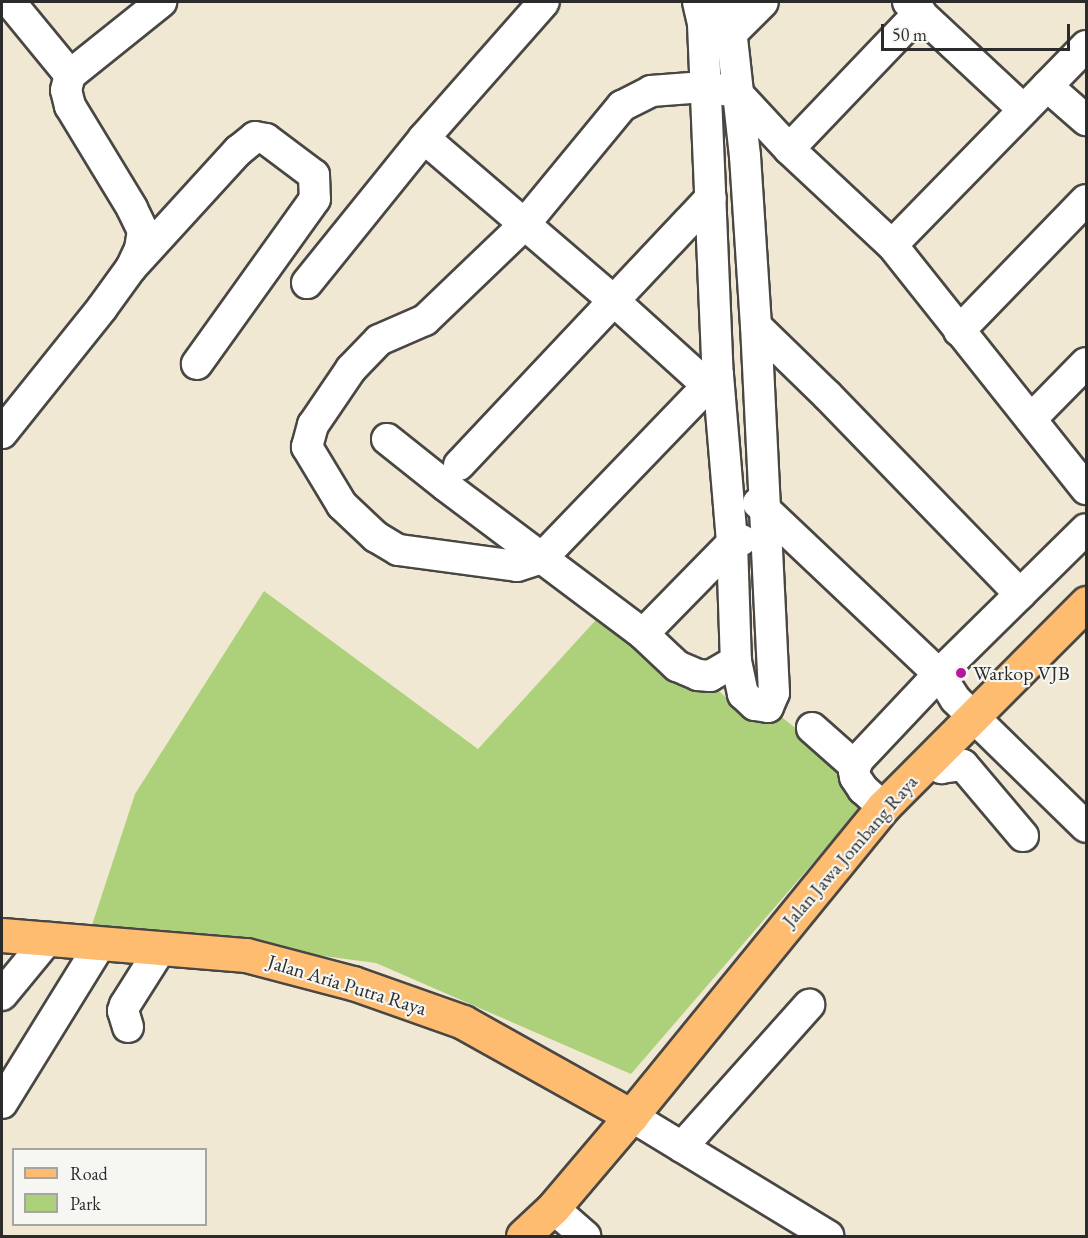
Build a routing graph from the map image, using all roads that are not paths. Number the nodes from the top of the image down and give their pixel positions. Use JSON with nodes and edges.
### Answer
{"nodes":[{"id":1,"x":10,"y":2,"type":"edge"},
{"id":2,"x":161,"y":2,"type":"edge"},
{"id":3,"x":544,"y":2,"type":"edge"},
{"id":4,"x":698,"y":2,"type":"edge"},
{"id":5,"x":728,"y":2,"type":"edge"},
{"id":6,"x":763,"y":2,"type":"edge"},
{"id":7,"x":914,"y":7,"type":"edge"},
{"id":8,"x":733,"y":32,"type":"junction"},
{"id":9,"x":1086,"y":46,"type":"edge"},
{"id":10,"x":70,"y":75,"type":"junction"},
{"id":11,"x":1047,"y":86,"type":"junction"},
{"id":12,"x":704,"y":87,"type":"junction"},
{"id":13,"x":736,"y":92,"type":"junction"},
{"id":14,"x":1024,"y":110,"type":"junction"},
{"id":15,"x":1086,"y":120,"type":"edge"},
{"id":16,"x":424,"y":138,"type":"junction"},
{"id":17,"x":789,"y":149,"type":"junction"},
{"id":18,"x":711,"y":198,"type":"junction"},
{"id":19,"x":1086,"y":200,"type":"edge"},
{"id":20,"x":523,"y":226,"type":"junction"},
{"id":21,"x":892,"y":245,"type":"junction"},
{"id":22,"x":131,"y":268,"type":"junction"},
{"id":23,"x":307,"y":283,"type":"dead end"},
{"id":24,"x":613,"y":300,"type":"junction"},
{"id":25,"x":756,"y":326,"type":"junction"},
{"id":26,"x":959,"y":331,"type":"junction"},
{"id":27,"x":1086,"y":363,"type":"edge"},
{"id":28,"x":197,"y":364,"type":"dead end"},
{"id":29,"x":713,"y":381,"type":"junction"},
{"id":30,"x":1031,"y":419,"type":"junction"},
{"id":31,"x":5,"y":423,"type":"edge"},
{"id":32,"x":387,"y":439,"type":"dead end"},
{"id":33,"x":459,"y":465,"type":"dead end"},
{"id":34,"x":728,"y":485,"type":"junction"},
{"id":35,"x":1086,"y":489,"type":"edge"},
{"id":36,"x":765,"y":523,"type":"junction"},
{"id":37,"x":1086,"y":529,"type":"edge"},
{"id":38,"x":732,"y":543,"type":"junction"},
{"id":39,"x":542,"y":558,"type":"junction"},
{"id":40,"x":1020,"y":594,"type":"junction"},
{"id":41,"x":1086,"y":603,"type":"edge"},
{"id":42,"x":643,"y":634,"type":"junction"},
{"id":43,"x":736,"y":661,"type":"junction"},
{"id":44,"x":933,"y":680,"type":"junction"},
{"id":45,"x":964,"y":708,"type":"junction"},
{"id":46,"x":812,"y":728,"type":"dead end"},
{"id":47,"x":930,"y":760,"type":"junction"},
{"id":48,"x":855,"y":766,"type":"junction"},
{"id":49,"x":883,"y":807,"type":"junction"},
{"id":50,"x":1086,"y":827,"type":"edge"},
{"id":51,"x":1023,"y":836,"type":"dead end"},
{"id":52,"x":2,"y":935,"type":"edge"},
{"id":53,"x":49,"y":938,"type":"junction"},
{"id":54,"x":101,"y":943,"type":"junction"},
{"id":55,"x":161,"y":948,"type":"junction"},
{"id":56,"x":2,"y":995,"type":"edge"},
{"id":57,"x":809,"y":1005,"type":"dead end"},
{"id":58,"x":128,"y":1027,"type":"dead end"},
{"id":59,"x":2,"y":1103,"type":"edge"},
{"id":60,"x":631,"y":1116,"type":"junction"},
{"id":61,"x":682,"y":1147,"type":"junction"},
{"id":62,"x":553,"y":1209,"type":"junction"},
{"id":63,"x":523,"y":1236,"type":"edge"},
{"id":64,"x":585,"y":1236,"type":"edge"},
{"id":65,"x":828,"y":1236,"type":"edge"}],
"edges":[{"from":1,"to":10,"type":"street"},
{"from":2,"to":10,"type":"street"},
{"from":3,"to":16,"type":"street"},
{"from":4,"to":12,"type":"street"},
{"from":5,"to":8,"type":"street"},
{"from":6,"to":8,"type":"street"},
{"from":7,"to":14,"type":"street"},
{"from":7,"to":17,"type":"street"},
{"from":8,"to":13,"type":"street"},
{"from":9,"to":11,"type":"street"},
{"from":10,"to":22,"type":"street"},
{"from":11,"to":14,"type":"street"},
{"from":11,"to":15,"type":"street"},
{"from":12,"to":13,"type":"street"},
{"from":12,"to":18,"type":"street"},
{"from":12,"to":20,"type":"street"},
{"from":13,"to":17,"type":"street"},
{"from":13,"to":25,"type":"street"},
{"from":14,"to":21,"type":"street"},
{"from":16,"to":20,"type":"street"},
{"from":16,"to":23,"type":"street"},
{"from":17,"to":21,"type":"street"},
{"from":18,"to":24,"type":"street"},
{"from":18,"to":29,"type":"street"},
{"from":19,"to":26,"type":"street"},
{"from":20,"to":24,"type":"street"},
{"from":20,"to":39,"type":"street"},
{"from":21,"to":26,"type":"street"},
{"from":22,"to":28,"type":"street"},
{"from":22,"to":31,"type":"street"},
{"from":24,"to":29,"type":"street"},
{"from":24,"to":33,"type":"street"},
{"from":25,"to":36,"type":"street"},
{"from":25,"to":40,"type":"street"},
{"from":26,"to":30,"type":"street"},
{"from":27,"to":30,"type":"street"},
{"from":29,"to":34,"type":"street"},
{"from":29,"to":39,"type":"street"},
{"from":30,"to":35,"type":"street"},
{"from":32,"to":39,"type":"street"},
{"from":34,"to":36,"type":"street"},
{"from":34,"to":38,"type":"street"},
{"from":36,"to":38,"type":"street"},
{"from":36,"to":43,"type":"street"},
{"from":36,"to":44,"type":"street"},
{"from":37,"to":40,"type":"street"},
{"from":38,"to":42,"type":"street"},
{"from":38,"to":43,"type":"street"},
{"from":39,"to":42,"type":"street"},
{"from":40,"to":44,"type":"street"},
{"from":41,"to":45,"type":"main road","name":"Jalan Jawa Jombang Raya"},
{"from":42,"to":43,"type":"street"},
{"from":44,"to":45,"type":"street"},
{"from":44,"to":48,"type":"street"},
{"from":45,"to":47,"type":"main road","name":"Jalan Jawa Jombang Raya"},
{"from":45,"to":50,"type":"street"},
{"from":46,"to":48,"type":"street"},
{"from":47,"to":49,"type":"main road","name":"Jalan Jawa Jombang Raya"},
{"from":47,"to":51,"type":"street"},
{"from":48,"to":49,"type":"street"},
{"from":49,"to":60,"type":"main road","name":"Jalan Jawa Jombang Raya"},
{"from":52,"to":53,"type":"main road","name":"Jalan Aria Putra Raya"},
{"from":53,"to":54,"type":"main road","name":"Jalan Aria Putra Raya"},
{"from":53,"to":56,"type":"street"},
{"from":54,"to":55,"type":"main road","name":"Jalan Aria Putra Raya"},
{"from":54,"to":59,"type":"street"},
{"from":55,"to":58,"type":"street"},
{"from":55,"to":60,"type":"main road","name":"Jalan Aria Putra Raya"},
{"from":57,"to":61,"type":"street"},
{"from":60,"to":61,"type":"street"},
{"from":60,"to":62,"type":"main road","name":"Jalan Jawa Jombang Raya"},
{"from":61,"to":65,"type":"street"},
{"from":62,"to":63,"type":"main road","name":"Jalan Jawa Jombang Raya"},
{"from":62,"to":64,"type":"street"}]}
